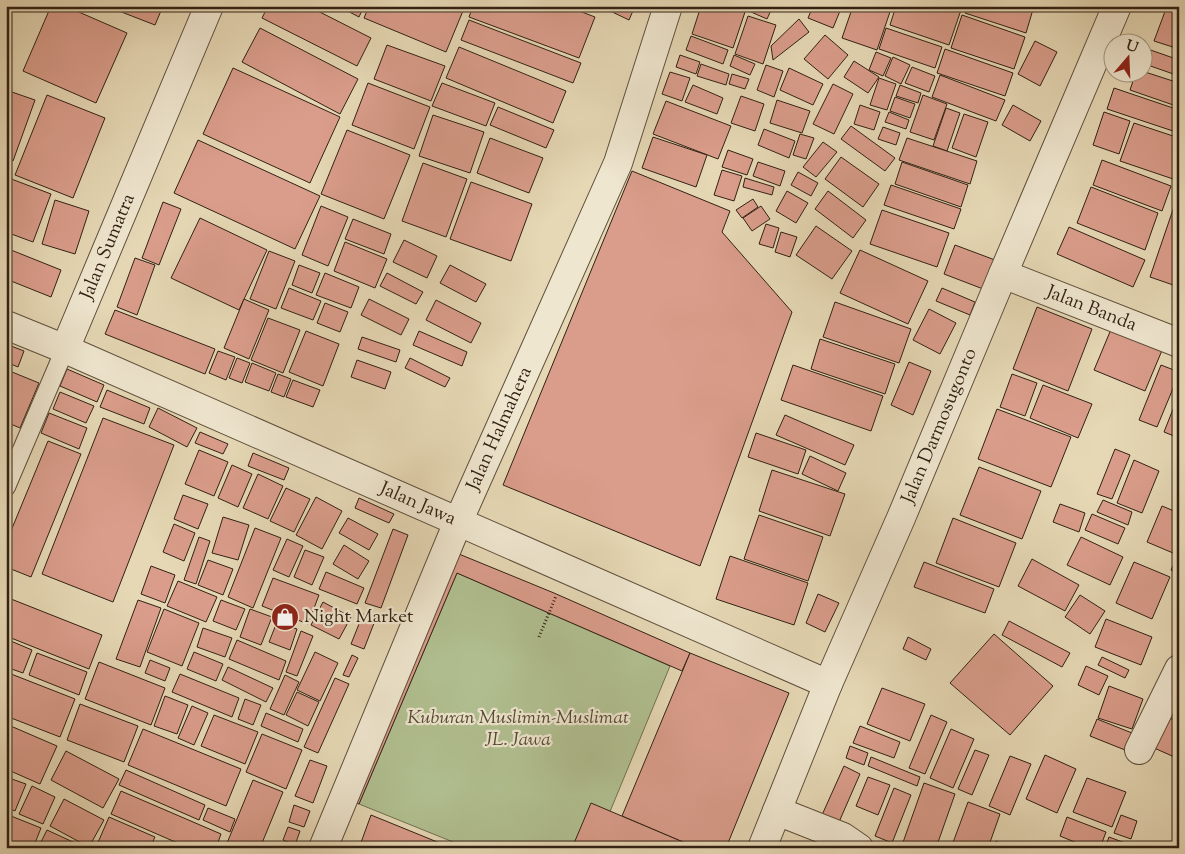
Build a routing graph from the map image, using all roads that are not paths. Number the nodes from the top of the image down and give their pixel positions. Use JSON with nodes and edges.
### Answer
{"nodes":[{"id":1,"x":210,"y":6,"type":"edge"},
{"id":2,"x":668,"y":6,"type":"edge"},
{"id":3,"x":1118,"y":6,"type":"edge"},
{"id":4,"x":1003,"y":274,"type":"junction"},
{"id":5,"x":6,"y":326,"type":"edge"},
{"id":6,"x":1179,"y":343,"type":"edge"},
{"id":7,"x":65,"y":349,"type":"junction"},
{"id":8,"x":6,"y":487,"type":"edge"},
{"id":9,"x":458,"y":522,"type":"junction"},
{"id":10,"x":1179,"y":669,"type":"edge"},
{"id":11,"x":828,"y":684,"type":"junction"},
{"id":12,"x":1140,"y":750,"type":"dead end"},
{"id":13,"x":777,"y":811,"type":"junction"},
{"id":14,"x":323,"y":848,"type":"edge"},
{"id":15,"x":762,"y":848,"type":"edge"},
{"id":16,"x":859,"y":848,"type":"edge"}],
"edges":[{"from":1,"to":7,"type":"street","name":"Jalan Sumatra"},
{"from":2,"to":9,"type":"street","name":"Jalan Halmahera"},
{"from":3,"to":4,"type":"street","name":"Jalan Darmosugonto"},
{"from":4,"to":6,"type":"street","name":"Jalan Banda"},
{"from":4,"to":11,"type":"street","name":"Jalan Darmosugonto"},
{"from":5,"to":7,"type":"street","name":"Jalan Jawa"},
{"from":7,"to":8,"type":"lane","name":"Jalan Sumatra"},
{"from":7,"to":9,"type":"street","name":"Jalan Jawa"},
{"from":9,"to":11,"type":"street","name":"Jalan Jawa"},
{"from":9,"to":14,"type":"street","name":"Jalan Halmahera"},
{"from":10,"to":12,"type":"street"},
{"from":11,"to":13,"type":"street","name":"Jalan Darmosugonto"},
{"from":13,"to":15,"type":"street","name":"Jalan Darmosugonto"},
{"from":13,"to":16,"type":"street"}]}
